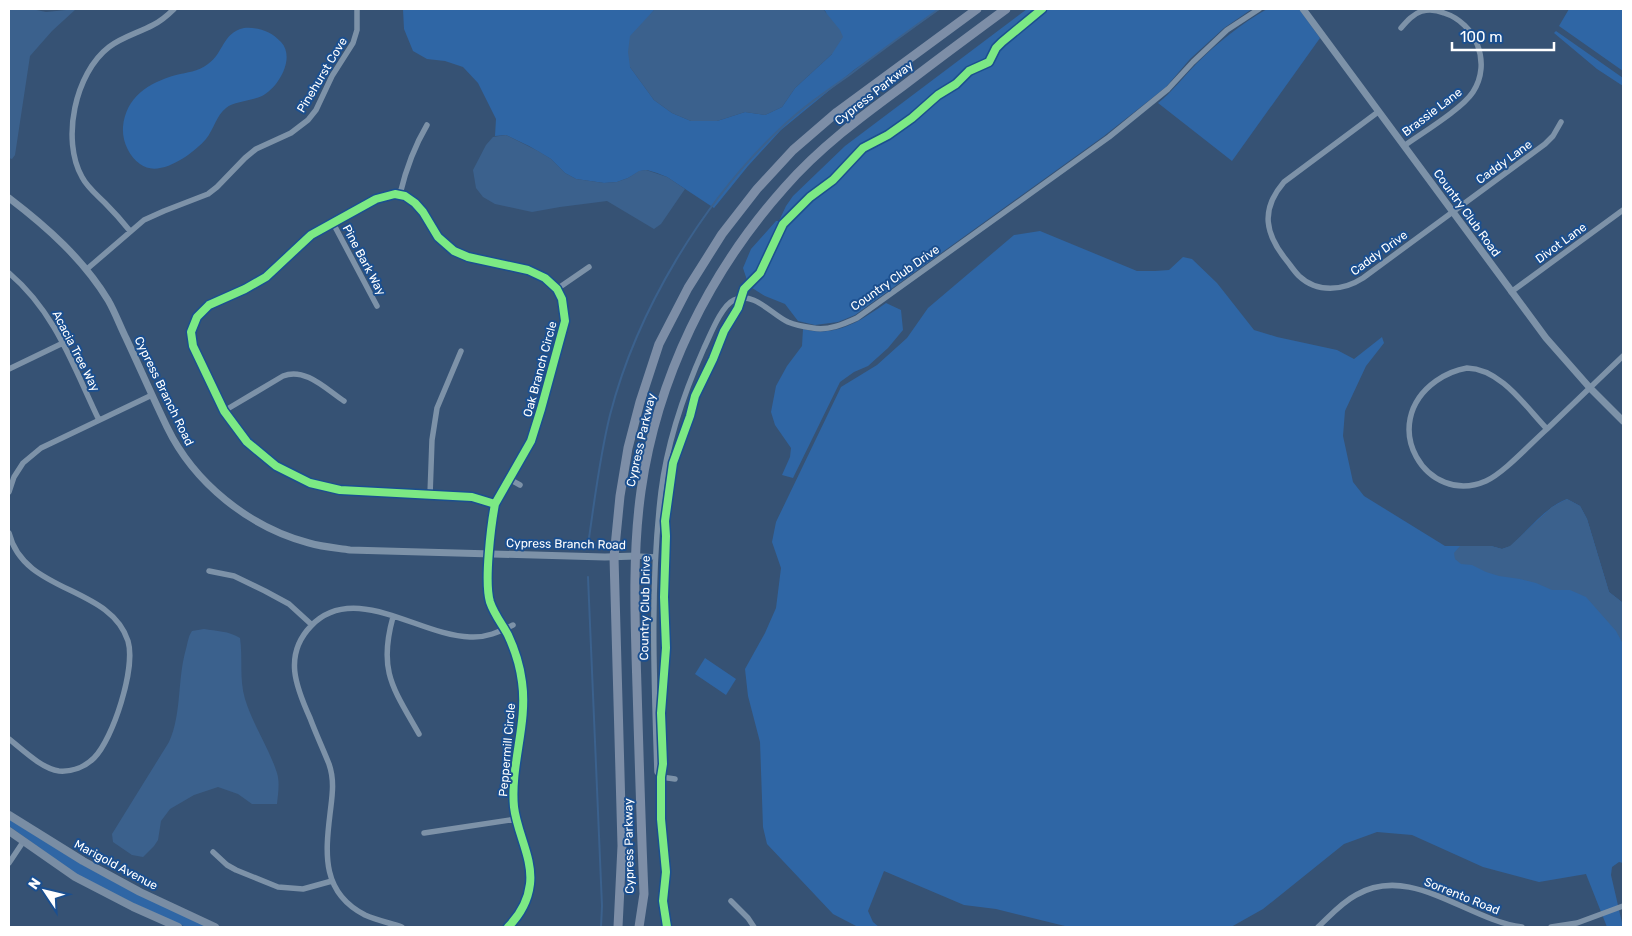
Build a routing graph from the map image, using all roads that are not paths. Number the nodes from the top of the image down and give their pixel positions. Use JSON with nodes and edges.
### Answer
{"nodes":[{"id":1,"x":174,"y":9,"type":"edge"},
{"id":2,"x":357,"y":9,"type":"edge"},
{"id":3,"x":978,"y":9,"type":"edge"},
{"id":4,"x":1006,"y":9,"type":"edge"},
{"id":5,"x":1259,"y":9,"type":"edge"},
{"id":6,"x":1303,"y":9,"type":"edge"},
{"id":7,"x":1401,"y":28,"type":"dead end"},
{"id":8,"x":1378,"y":112,"type":"junction"},
{"id":9,"x":1561,"y":122,"type":"dead end"},
{"id":10,"x":427,"y":125,"type":"dead end"},
{"id":11,"x":1404,"y":146,"type":"junction"},
{"id":12,"x":400,"y":194,"type":"junction"},
{"id":13,"x":9,"y":198,"type":"edge"},
{"id":14,"x":1623,"y":210,"type":"edge"},
{"id":15,"x":1452,"y":212,"type":"junction"},
{"id":16,"x":333,"y":223,"type":"junction"},
{"id":17,"x":130,"y":231,"type":"junction"},
{"id":18,"x":588,"y":267,"type":"dead end"},
{"id":19,"x":87,"y":269,"type":"junction"},
{"id":20,"x":9,"y":273,"type":"edge"},
{"id":21,"x":557,"y":289,"type":"junction"},
{"id":22,"x":1511,"y":292,"type":"junction"},
{"id":23,"x":377,"y":306,"type":"dead end"},
{"id":24,"x":62,"y":343,"type":"junction"},
{"id":25,"x":462,"y":351,"type":"dead end"},
{"id":26,"x":1623,"y":356,"type":"edge"},
{"id":27,"x":9,"y":369,"type":"edge"},
{"id":28,"x":1590,"y":388,"type":"junction"},
{"id":29,"x":152,"y":395,"type":"junction"},
{"id":30,"x":344,"y":401,"type":"dead end"},
{"id":31,"x":224,"y":411,"type":"junction"},
{"id":32,"x":99,"y":420,"type":"junction"},
{"id":33,"x":1623,"y":421,"type":"edge"},
{"id":34,"x":1547,"y":429,"type":"junction"},
{"id":35,"x":509,"y":479,"type":"junction"},
{"id":36,"x":520,"y":485,"type":"dead end"},
{"id":37,"x":9,"y":492,"type":"edge"},
{"id":38,"x":430,"y":495,"type":"junction"},
{"id":39,"x":495,"y":504,"type":"junction"},
{"id":40,"x":9,"y":535,"type":"edge"},
{"id":41,"x":490,"y":554,"type":"junction"},
{"id":42,"x":636,"y":556,"type":"junction"},
{"id":43,"x":614,"y":558,"type":"junction"},
{"id":44,"x":655,"y":558,"type":"junction"},
{"id":45,"x":209,"y":572,"type":"dead end"},
{"id":46,"x":393,"y":617,"type":"junction"},
{"id":47,"x":312,"y":625,"type":"junction"},
{"id":48,"x":513,"y":625,"type":"dead end"},
{"id":49,"x":504,"y":629,"type":"junction"},
{"id":50,"x":419,"y":734,"type":"dead end"},
{"id":51,"x":9,"y":739,"type":"edge"},
{"id":52,"x":675,"y":779,"type":"dead end"},
{"id":53,"x":9,"y":815,"type":"edge"},
{"id":54,"x":516,"y":819,"type":"junction"},
{"id":55,"x":9,"y":831,"type":"edge"},
{"id":56,"x":424,"y":833,"type":"dead end"},
{"id":57,"x":23,"y":842,"type":"junction"},
{"id":58,"x":213,"y":852,"type":"dead end"},
{"id":59,"x":9,"y":863,"type":"edge"},
{"id":60,"x":332,"y":881,"type":"junction"},
{"id":61,"x":731,"y":901,"type":"dead end"},
{"id":62,"x":1623,"y":906,"type":"edge"},
{"id":63,"x":178,"y":927,"type":"edge"},
{"id":64,"x":215,"y":927,"type":"edge"},
{"id":65,"x":402,"y":927,"type":"edge"},
{"id":66,"x":508,"y":927,"type":"edge"},
{"id":67,"x":618,"y":927,"type":"edge"},
{"id":68,"x":639,"y":927,"type":"edge"},
{"id":69,"x":754,"y":927,"type":"edge"},
{"id":70,"x":1318,"y":927,"type":"edge"},
{"id":71,"x":1522,"y":927,"type":"edge"},
{"id":72,"x":1551,"y":927,"type":"edge"}],
"edges":[{"from":1,"to":17,"type":"street"},
{"from":2,"to":17,"type":"street","name":"Pinehurst Cove"},
{"from":3,"to":43,"type":"main road","name":"Cypress Parkway"},
{"from":4,"to":42,"type":"main road","name":"Cypress Parkway"},
{"from":5,"to":44,"type":"street","name":"Country Club Drive"},
{"from":6,"to":8,"type":"street","name":"Country Club Road"},
{"from":7,"to":11,"type":"street","name":"Brassie Lane"},
{"from":8,"to":11,"type":"street","name":"Country Club Road"},
{"from":8,"to":15,"type":"street","name":"Caddy Drive"},
{"from":9,"to":15,"type":"street","name":"Caddy Lane"},
{"from":10,"to":12,"type":"street"},
{"from":11,"to":15,"type":"street","name":"Country Club Road"},
{"from":12,"to":16,"type":"street"},
{"from":12,"to":21,"type":"street"},
{"from":13,"to":19,"type":"street","name":"Cypress Branch Road"},
{"from":14,"to":22,"type":"street","name":"Divot Lane"},
{"from":15,"to":22,"type":"street","name":"Country Club Road"},
{"from":16,"to":23,"type":"street","name":"Pine Bark Way"},
{"from":16,"to":31,"type":"street"},
{"from":17,"to":19,"type":"street","name":"Pinehurst Cove"},
{"from":18,"to":21,"type":"street"},
{"from":19,"to":29,"type":"street","name":"Cypress Branch Road"},
{"from":20,"to":24,"type":"street","name":"Acacia Tree Way"},
{"from":21,"to":35,"type":"street","name":"Oak Branch Circle"},
{"from":22,"to":28,"type":"street","name":"Country Club Road"},
{"from":24,"to":27,"type":"street"},
{"from":24,"to":32,"type":"street","name":"Acacia Tree Way"},
{"from":25,"to":38,"type":"street"},
{"from":26,"to":28,"type":"street"},
{"from":28,"to":33,"type":"street","name":"Country Club Road"},
{"from":28,"to":34,"type":"street"},
{"from":29,"to":32,"type":"street"},
{"from":29,"to":41,"type":"street","name":"Cypress Branch Road"},
{"from":30,"to":31,"type":"street"},
{"from":31,"to":38,"type":"street"},
{"from":32,"to":37,"type":"street"},
{"from":34,"to":34,"type":"street"},
{"from":35,"to":36,"type":"street"},
{"from":35,"to":39,"type":"street","name":"Oak Branch Circle"},
{"from":38,"to":39,"type":"street"},
{"from":39,"to":41,"type":"street","name":"Oak Branch Circle"},
{"from":40,"to":51,"type":"street"},
{"from":41,"to":43,"type":"street","name":"Cypress Branch Road"},
{"from":41,"to":49,"type":"street","name":"Peppermill Circle"},
{"from":42,"to":43,"type":"street","name":"Cypress Branch Road"},
{"from":42,"to":44,"type":"street"},
{"from":42,"to":68,"type":"main road","name":"Cypress Parkway"},
{"from":43,"to":67,"type":"main road","name":"Cypress Parkway"},
{"from":44,"to":52,"type":"street","name":"Country Club Drive"},
{"from":45,"to":47,"type":"street"},
{"from":46,"to":47,"type":"street"},
{"from":46,"to":49,"type":"street"},
{"from":46,"to":50,"type":"street"},
{"from":47,"to":60,"type":"street"},
{"from":48,"to":49,"type":"street"},
{"from":49,"to":54,"type":"street","name":"Peppermill Circle"},
{"from":53,"to":64,"type":"main road","name":"Marigold Avenue"},
{"from":54,"to":56,"type":"street"},
{"from":54,"to":66,"type":"street","name":"Peppermill Circle"},
{"from":55,"to":57,"type":"main road"},
{"from":57,"to":59,"type":"street"},
{"from":57,"to":63,"type":"main road"},
{"from":58,"to":60,"type":"street"},
{"from":60,"to":65,"type":"street"},
{"from":61,"to":69,"type":"street"},
{"from":62,"to":72,"type":"street"},
{"from":70,"to":71,"type":"street","name":"Sorrento Road"}]}
